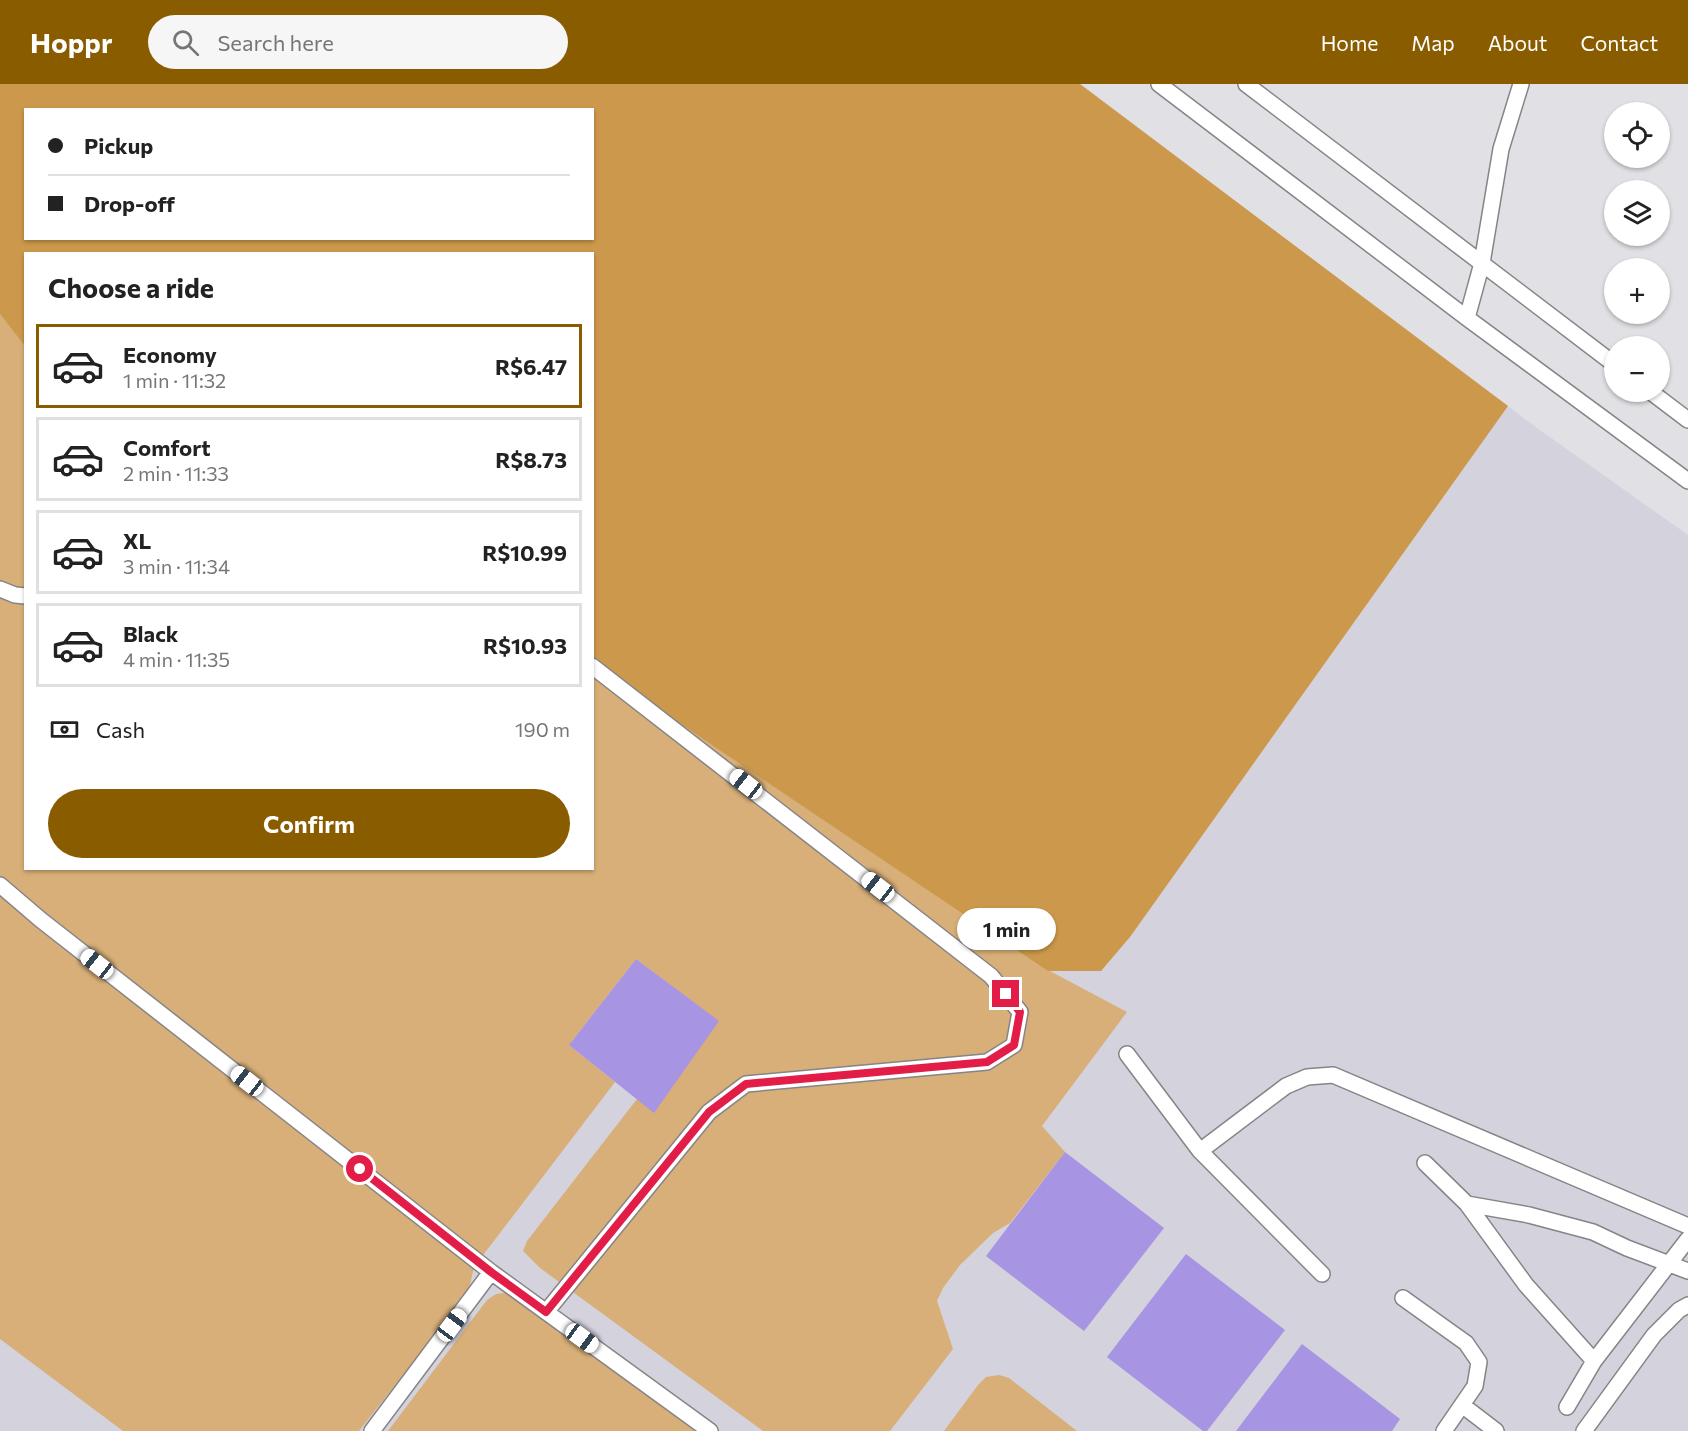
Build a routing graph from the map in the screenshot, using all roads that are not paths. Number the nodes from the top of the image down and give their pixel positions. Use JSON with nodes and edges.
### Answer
{"nodes":[{"id":1,"x":1159,"y":84,"type":"edge"},
{"id":2,"x":1246,"y":84,"type":"edge"},
{"id":3,"x":1521,"y":84,"type":"edge"},
{"id":4,"x":1482,"y":263,"type":"junction"},
{"id":5,"x":1467,"y":318,"type":"junction"},
{"id":6,"x":1604,"y":356,"type":"edge"},
{"id":7,"x":1664,"y":402,"type":"edge"},
{"id":8,"x":1688,"y":420,"type":"edge"},
{"id":9,"x":1688,"y":481,"type":"edge"},
{"id":10,"x":0,"y":589,"type":"edge"},
{"id":11,"x":24,"y":596,"type":"edge"},
{"id":12,"x":594,"y":668,"type":"edge"},
{"id":13,"x":0,"y":885,"type":"edge"},
{"id":14,"x":1126,"y":1054,"type":"dead end"},
{"id":15,"x":1200,"y":1152,"type":"junction"},
{"id":16,"x":1425,"y":1163,"type":"dead end"},
{"id":17,"x":1467,"y":1204,"type":"junction"},
{"id":18,"x":1688,"y":1226,"type":"edge"},
{"id":19,"x":1688,"y":1239,"type":"edge"},
{"id":20,"x":1667,"y":1264,"type":"junction"},
{"id":21,"x":1688,"y":1271,"type":"edge"},
{"id":22,"x":491,"y":1272,"type":"junction"},
{"id":23,"x":1322,"y":1274,"type":"dead end"},
{"id":24,"x":1403,"y":1298,"type":"dead end"},
{"id":25,"x":1688,"y":1305,"type":"edge"},
{"id":26,"x":546,"y":1312,"type":"junction"},
{"id":27,"x":1594,"y":1361,"type":"junction"},
{"id":28,"x":1462,"y":1405,"type":"junction"},
{"id":29,"x":1567,"y":1407,"type":"dead end"},
{"id":30,"x":372,"y":1431,"type":"edge"},
{"id":31,"x":710,"y":1431,"type":"edge"},
{"id":32,"x":1444,"y":1431,"type":"edge"},
{"id":33,"x":1496,"y":1431,"type":"edge"},
{"id":34,"x":1584,"y":1431,"type":"edge"}],
"edges":[{"from":1,"to":5,"type":"lane"},
{"from":2,"to":4,"type":"lane"},
{"from":3,"to":4,"type":"lane"},
{"from":4,"to":5,"type":"lane"},
{"from":4,"to":6,"type":"lane"},
{"from":5,"to":9,"type":"lane"},
{"from":7,"to":8,"type":"lane"},
{"from":10,"to":11,"type":"lane"},
{"from":12,"to":26,"type":"lane"},
{"from":13,"to":22,"type":"lane"},
{"from":14,"to":15,"type":"lane"},
{"from":15,"to":18,"type":"lane"},
{"from":15,"to":23,"type":"lane"},
{"from":16,"to":17,"type":"lane"},
{"from":17,"to":20,"type":"lane"},
{"from":17,"to":27,"type":"lane"},
{"from":19,"to":20,"type":"lane"},
{"from":20,"to":21,"type":"lane"},
{"from":20,"to":27,"type":"lane"},
{"from":22,"to":26,"type":"lane"},
{"from":22,"to":30,"type":"lane"},
{"from":24,"to":28,"type":"lane"},
{"from":25,"to":34,"type":"lane"},
{"from":26,"to":31,"type":"lane"},
{"from":27,"to":29,"type":"lane"},
{"from":28,"to":32,"type":"lane"},
{"from":28,"to":33,"type":"lane"}]}
